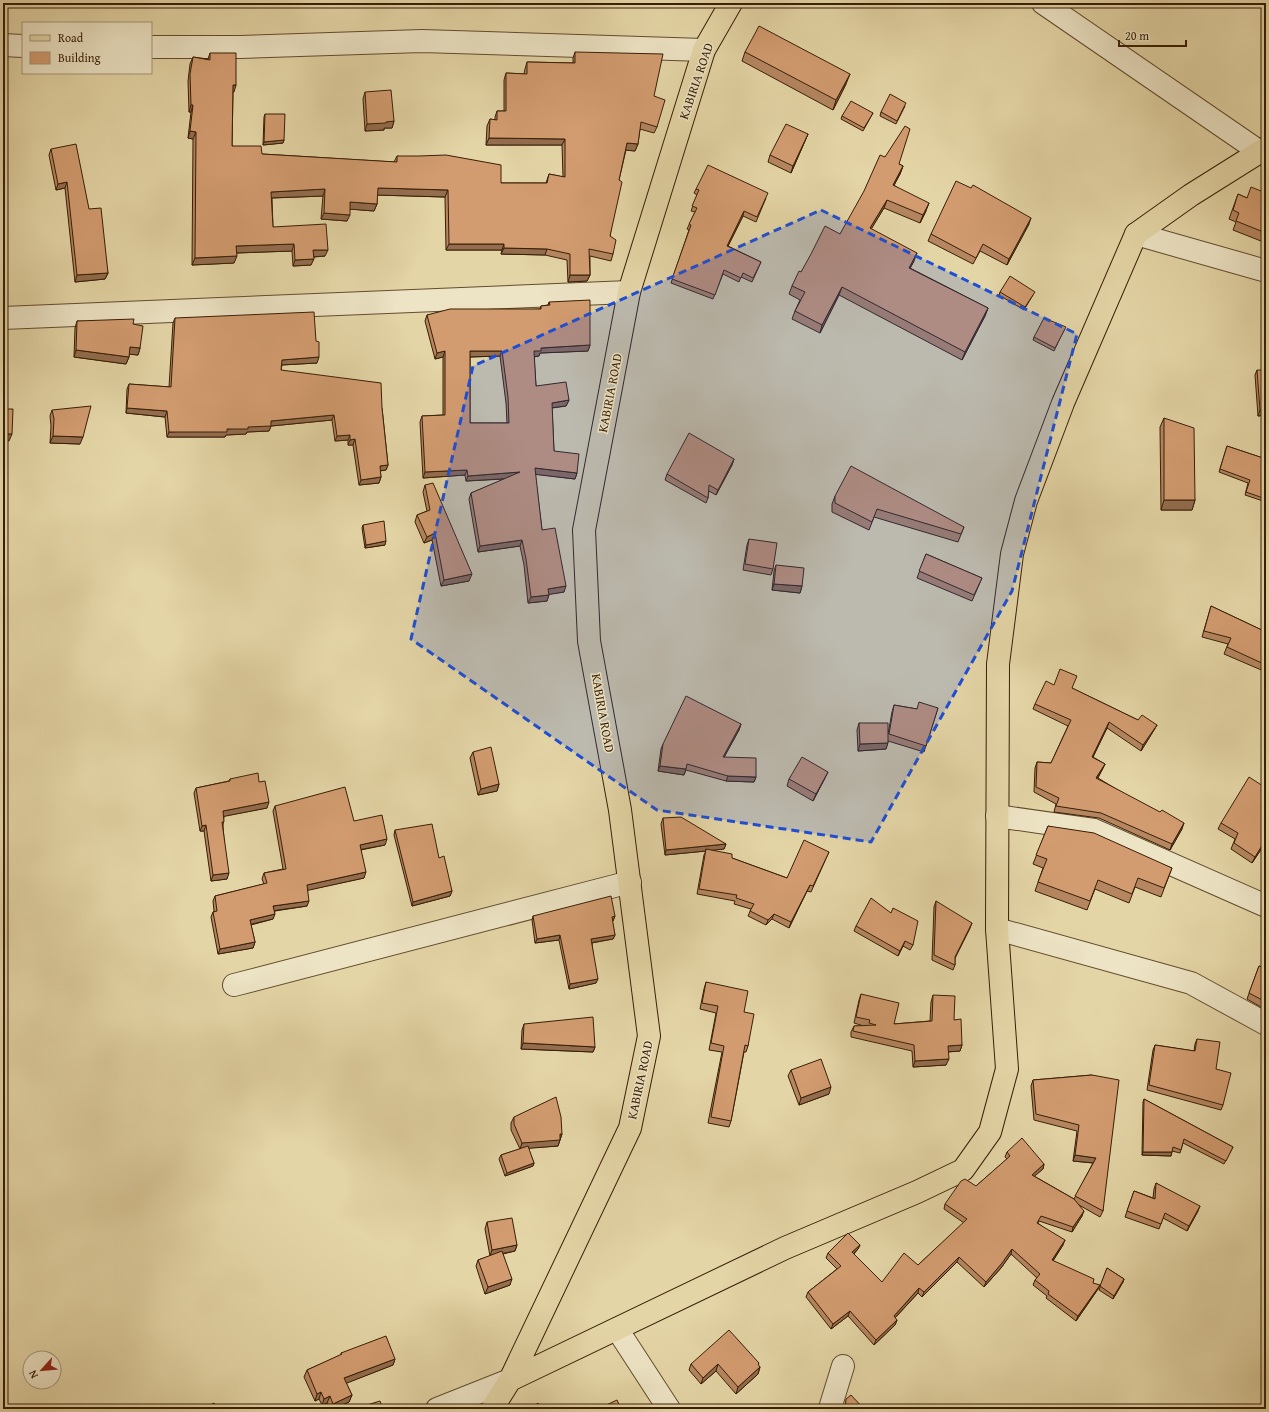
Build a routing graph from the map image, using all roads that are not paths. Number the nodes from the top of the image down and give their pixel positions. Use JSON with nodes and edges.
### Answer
{"nodes":[{"id":1,"x":731,"y":3,"type":"edge"},
{"id":2,"x":1042,"y":3,"type":"edge"},
{"id":3,"x":3,"y":45,"type":"edge"},
{"id":4,"x":22,"y":46,"type":"edge"},
{"id":5,"x":152,"y":47,"type":"edge"},
{"id":6,"x":704,"y":50,"type":"junction"},
{"id":7,"x":1263,"y":150,"type":"edge"},
{"id":8,"x":1136,"y":234,"type":"junction"},
{"id":9,"x":1266,"y":271,"type":"edge"},
{"id":10,"x":629,"y":292,"type":"junction"},
{"id":11,"x":3,"y":318,"type":"edge"},
{"id":12,"x":997,"y":816,"type":"junction"},
{"id":13,"x":630,"y":882,"type":"junction"},
{"id":14,"x":1266,"y":906,"type":"edge"},
{"id":15,"x":997,"y":929,"type":"junction"},
{"id":16,"x":234,"y":985,"type":"dead end"},
{"id":17,"x":1266,"y":1024,"type":"edge"},
{"id":18,"x":617,"y":1329,"type":"junction"},
{"id":19,"x":843,"y":1366,"type":"dead end"},
{"id":20,"x":510,"y":1380,"type":"junction"},
{"id":21,"x":437,"y":1409,"type":"edge"},
{"id":22,"x":492,"y":1409,"type":"edge"},
{"id":23,"x":669,"y":1409,"type":"edge"},
{"id":24,"x":832,"y":1409,"type":"edge"}],
"edges":[{"from":1,"to":6,"type":"main road","name":"KABIRIA ROAD"},
{"from":2,"to":7,"type":"street"},
{"from":3,"to":4,"type":"street"},
{"from":5,"to":6,"type":"street"},
{"from":6,"to":10,"type":"main road","name":"KABIRIA ROAD"},
{"from":7,"to":8,"type":"main road"},
{"from":8,"to":9,"type":"street"},
{"from":8,"to":12,"type":"main road"},
{"from":10,"to":11,"type":"street"},
{"from":10,"to":13,"type":"main road","name":"KABIRIA ROAD"},
{"from":12,"to":14,"type":"street"},
{"from":12,"to":15,"type":"main road"},
{"from":13,"to":16,"type":"street"},
{"from":13,"to":20,"type":"main road","name":"KABIRIA ROAD"},
{"from":15,"to":17,"type":"street"},
{"from":15,"to":18,"type":"main road"},
{"from":18,"to":20,"type":"main road"},
{"from":18,"to":23,"type":"street"},
{"from":19,"to":24,"type":"street"},
{"from":20,"to":21,"type":"street"},
{"from":20,"to":22,"type":"main road","name":"KABIRIA ROAD"}]}
